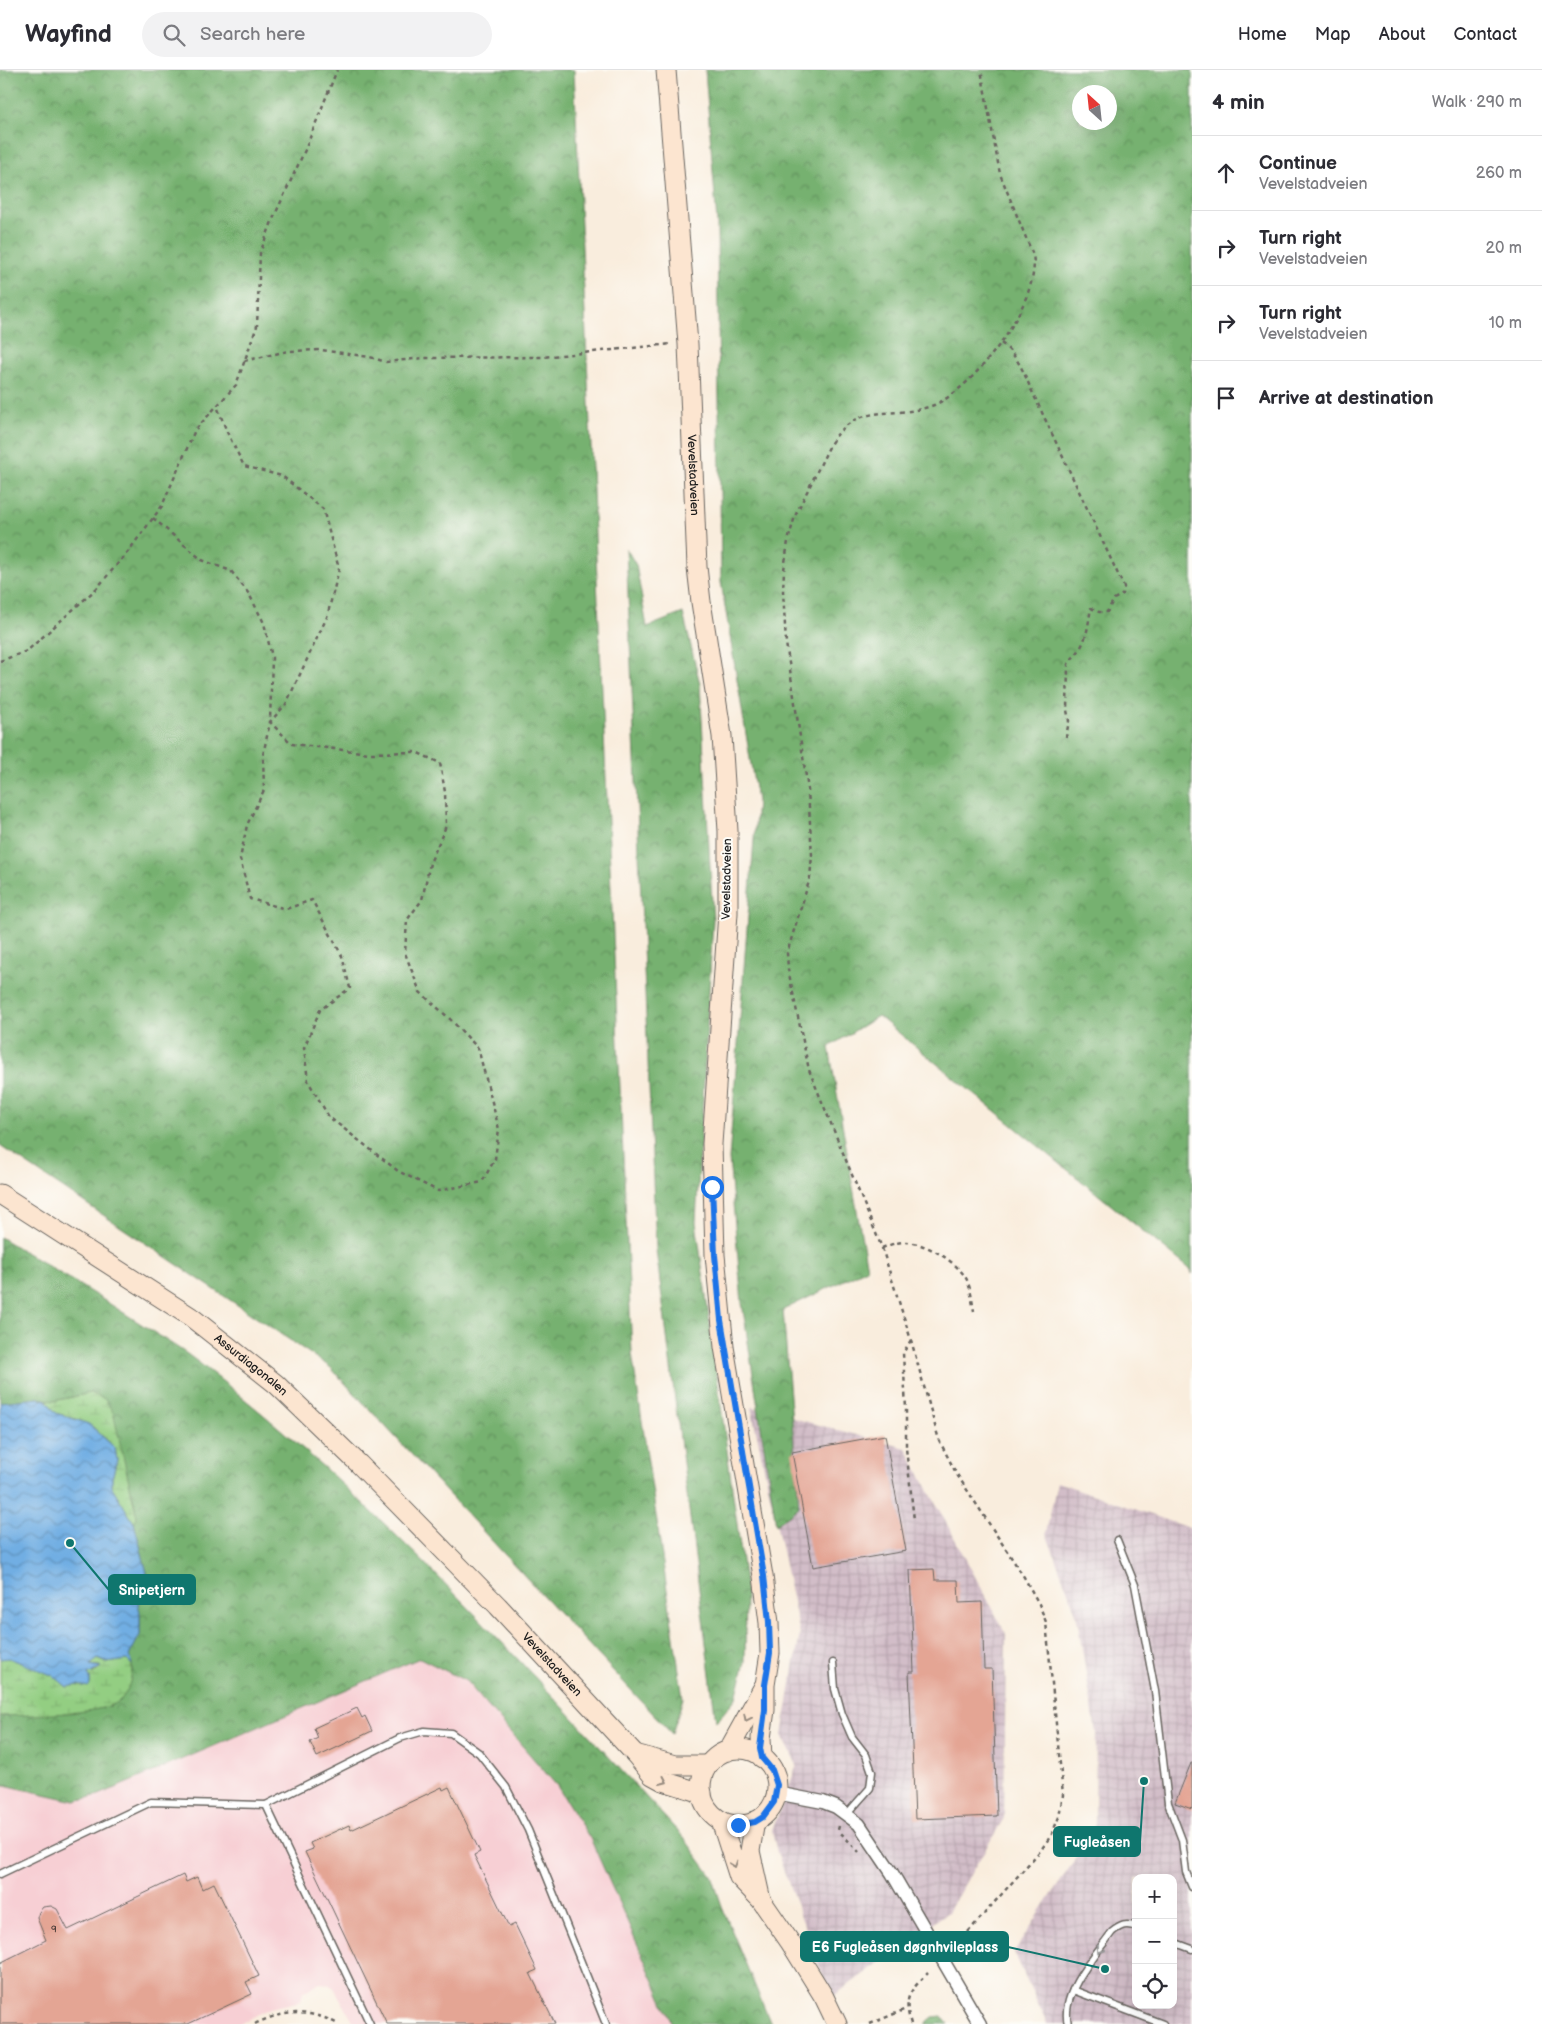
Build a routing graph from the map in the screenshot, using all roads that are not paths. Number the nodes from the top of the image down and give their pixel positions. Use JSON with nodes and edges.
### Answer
{"nodes":[{"id":1,"x":666,"y":70,"type":"edge"},
{"id":2,"x":0,"y":1194,"type":"edge"},
{"id":3,"x":1117,"y":1540,"type":"dead end"},
{"id":4,"x":468,"y":1575,"type":"joint"},
{"id":5,"x":833,"y":1663,"type":"dead end"},
{"id":6,"x":765,"y":1685,"type":"junction"},
{"id":7,"x":728,"y":1751,"type":"junction"},
{"id":8,"x":635,"y":1754,"type":"junction"},
{"id":9,"x":762,"y":1758,"type":"junction"},
{"id":10,"x":708,"y":1765,"type":"junction"},
{"id":11,"x":702,"y":1793,"type":"junction"},
{"id":12,"x":776,"y":1793,"type":"junction"},
{"id":13,"x":266,"y":1805,"type":"junction"},
{"id":14,"x":847,"y":1814,"type":"junction"},
{"id":15,"x":721,"y":1821,"type":"junction"},
{"id":16,"x":755,"y":1822,"type":"junction"},
{"id":17,"x":0,"y":1874,"type":"edge"},
{"id":18,"x":1192,"y":1887,"type":"edge"},
{"id":19,"x":761,"y":1900,"type":"junction"},
{"id":20,"x":1132,"y":1926,"type":"edge"},
{"id":21,"x":1177,"y":1943,"type":"edge"},
{"id":22,"x":1192,"y":1949,"type":"edge"},
{"id":23,"x":1073,"y":1990,"type":"junction"},
{"id":24,"x":370,"y":2024,"type":"edge"},
{"id":25,"x":606,"y":2024,"type":"edge"},
{"id":26,"x":837,"y":2024,"type":"edge"},
{"id":27,"x":980,"y":2024,"type":"edge"},
{"id":28,"x":1068,"y":2024,"type":"edge"},
{"id":29,"x":1163,"y":2024,"type":"edge"}],
"edges":[{"from":1,"to":6,"type":"main road","name":"Vevelstadveien"},
{"from":2,"to":4,"type":"main road","name":"Assurdiagonalen"},
{"from":3,"to":18,"type":"lane"},
{"from":4,"to":8,"type":"main road","name":"Vevelstadveien"},
{"from":5,"to":14,"type":"lane"},
{"from":6,"to":7,"type":"main road","name":"Vevelstadveien","one_way":true},
{"from":6,"to":9,"type":"main road","name":"Vevelstadveien"},
{"from":7,"to":9,"type":"main road"},
{"from":7,"to":10,"type":"main road","name":"Vevelstadveien"},
{"from":8,"to":10,"type":"main road"},
{"from":8,"to":11,"type":"main road","name":"Vevelstadveien","one_way":true},
{"from":9,"to":12,"type":"main road"},
{"from":10,"to":11,"type":"main road"},
{"from":11,"to":15,"type":"main road"},
{"from":12,"to":14,"type":"street"},
{"from":12,"to":16,"type":"main road"},
{"from":13,"to":17,"type":"lane"},
{"from":13,"to":24,"type":"lane"},
{"from":13,"to":25,"type":"lane"},
{"from":14,"to":27,"type":"street"},
{"from":15,"to":16,"type":"main road"},
{"from":15,"to":19,"type":"main road","one_way":true},
{"from":16,"to":19,"type":"main road"},
{"from":19,"to":26,"type":"main road"},
{"from":20,"to":23,"type":"lane","one_way":true},
{"from":21,"to":22,"type":"lane"},
{"from":23,"to":28,"type":"lane"},
{"from":23,"to":29,"type":"lane"}]}
